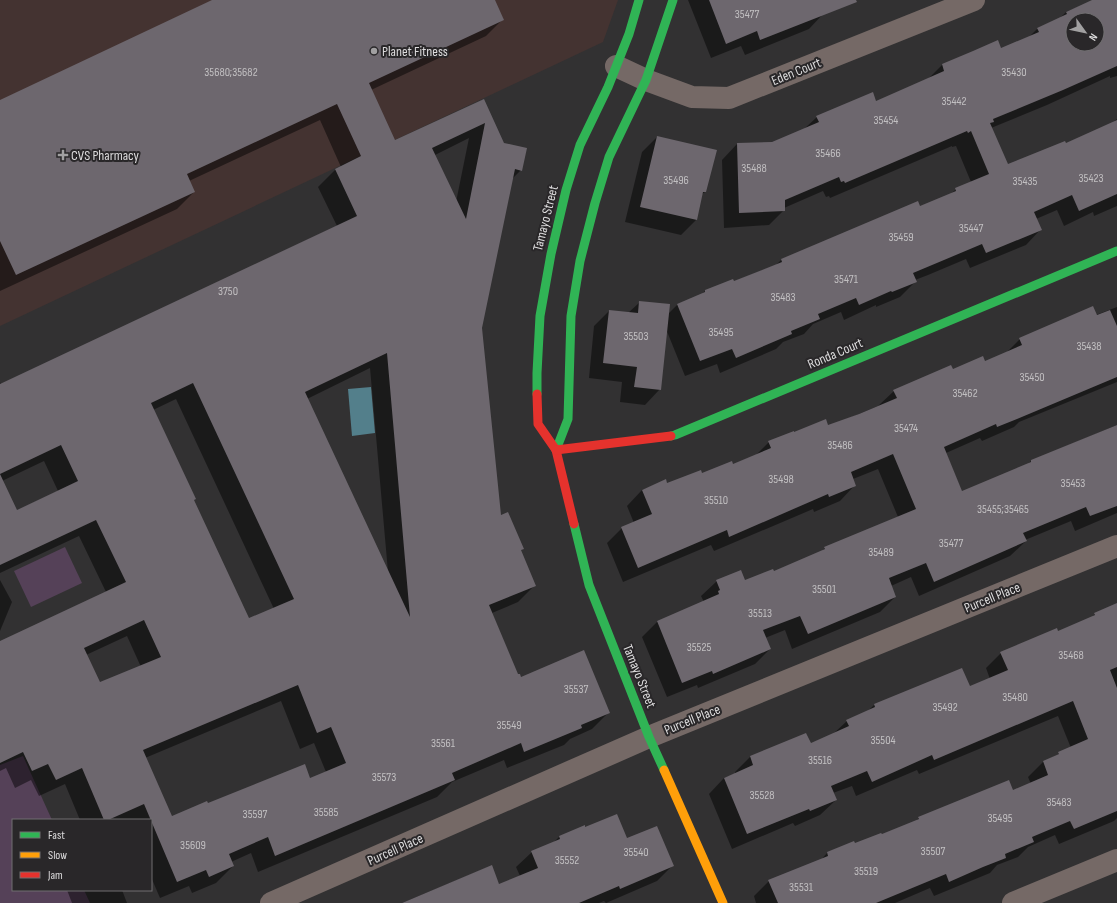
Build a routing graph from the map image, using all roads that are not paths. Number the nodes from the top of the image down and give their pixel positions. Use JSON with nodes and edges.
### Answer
{"nodes":[{"id":1,"x":639,"y":0,"type":"edge"},
{"id":2,"x":673,"y":0,"type":"edge"},
{"id":3,"x":974,"y":0,"type":"edge"},
{"id":4,"x":616,"y":66,"type":"junction"},
{"id":5,"x":646,"y":80,"type":"junction"},
{"id":6,"x":1117,"y":251,"type":"edge"},
{"id":7,"x":556,"y":450,"type":"junction"},
{"id":8,"x":1117,"y":546,"type":"edge"},
{"id":9,"x":649,"y":737,"type":"junction"},
{"id":10,"x":1117,"y":860,"type":"edge"},
{"id":11,"x":271,"y":903,"type":"edge"},
{"id":12,"x":723,"y":903,"type":"edge"},
{"id":13,"x":1013,"y":903,"type":"edge"}],
"edges":[{"from":1,"to":4,"type":"street","name":"Tamayo Street"},
{"from":2,"to":5,"type":"street"},
{"from":3,"to":5,"type":"street","name":"Eden Court"},
{"from":4,"to":5,"type":"street","name":"Eden Court"},
{"from":4,"to":7,"type":"street","name":"Tamayo Street"},
{"from":5,"to":7,"type":"street"},
{"from":6,"to":7,"type":"street","name":"Ronda Court"},
{"from":7,"to":9,"type":"street","name":"Tamayo Street"},
{"from":8,"to":9,"type":"street","name":"Purcell Place"},
{"from":9,"to":11,"type":"street","name":"Purcell Place"},
{"from":9,"to":12,"type":"street","name":"Tamayo Street"},
{"from":10,"to":13,"type":"street"}]}
